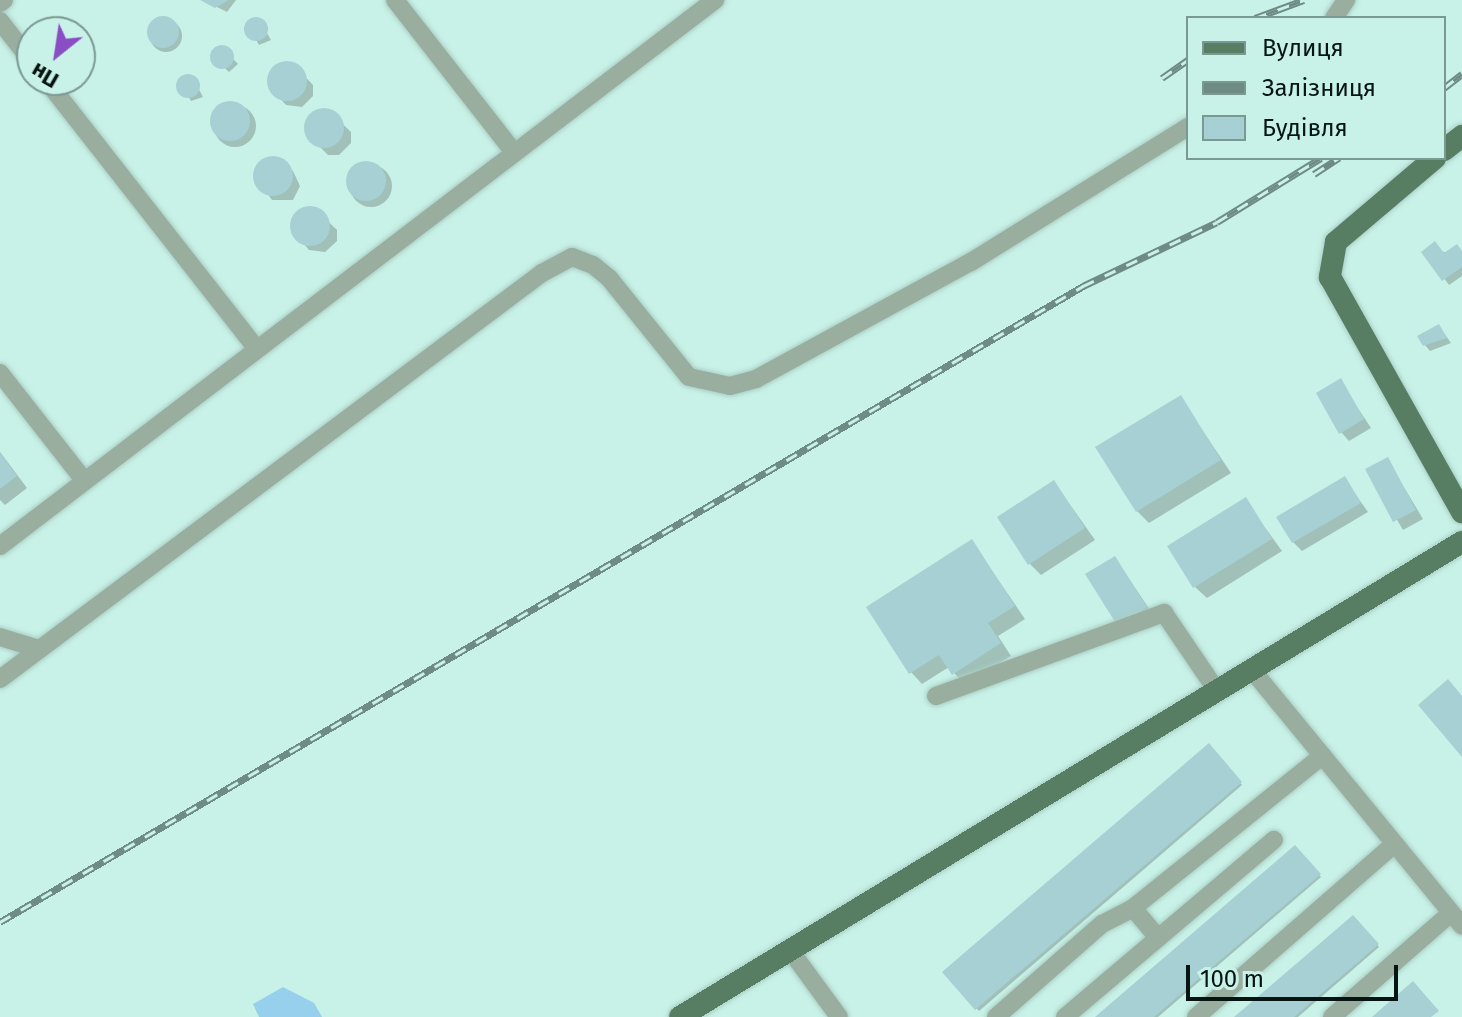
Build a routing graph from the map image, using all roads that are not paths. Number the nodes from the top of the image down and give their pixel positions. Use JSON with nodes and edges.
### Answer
{"nodes":[{"id":1,"x":395,"y":0,"type":"edge"},
{"id":2,"x":715,"y":0,"type":"edge"},
{"id":3,"x":0,"y":21,"type":"edge"},
{"id":4,"x":16,"y":42,"type":"edge"},
{"id":5,"x":59,"y":96,"type":"edge"},
{"id":6,"x":1186,"y":128,"type":"edge"},
{"id":7,"x":1462,"y":136,"type":"edge"},
{"id":8,"x":1446,"y":148,"type":"edge"},
{"id":9,"x":513,"y":151,"type":"junction"},
{"id":10,"x":1433,"y":160,"type":"edge"},
{"id":11,"x":257,"y":349,"type":"junction"},
{"id":12,"x":0,"y":373,"type":"edge"},
{"id":13,"x":84,"y":480,"type":"junction"},
{"id":14,"x":1462,"y":512,"type":"edge"},
{"id":15,"x":1462,"y":542,"type":"edge"},
{"id":16,"x":0,"y":546,"type":"edge"},
{"id":17,"x":0,"y":637,"type":"edge"},
{"id":18,"x":39,"y":649,"type":"junction"},
{"id":19,"x":1252,"y":670,"type":"junction"},
{"id":20,"x":0,"y":679,"type":"edge"},
{"id":21,"x":1217,"y":691,"type":"junction"},
{"id":22,"x":936,"y":696,"type":"dead end"},
{"id":23,"x":1322,"y":756,"type":"junction"},
{"id":24,"x":1274,"y":840,"type":"dead end"},
{"id":25,"x":1394,"y":844,"type":"junction"},
{"id":26,"x":1133,"y":908,"type":"junction"},
{"id":27,"x":1456,"y":920,"type":"edge"},
{"id":28,"x":1158,"y":938,"type":"junction"},
{"id":29,"x":790,"y":950,"type":"junction"},
{"id":30,"x":680,"y":1017,"type":"edge"},
{"id":31,"x":839,"y":1017,"type":"edge"},
{"id":32,"x":996,"y":1017,"type":"edge"},
{"id":33,"x":1065,"y":1017,"type":"edge"},
{"id":34,"x":1196,"y":1017,"type":"edge"},
{"id":35,"x":1332,"y":1017,"type":"edge"}],
"edges":[{"from":1,"to":9,"type":"street"},
{"from":2,"to":9,"type":"street"},
{"from":3,"to":4,"type":"street"},
{"from":5,"to":11,"type":"street"},
{"from":6,"to":18,"type":"street"},
{"from":7,"to":8,"type":"main road"},
{"from":9,"to":11,"type":"street"},
{"from":10,"to":14,"type":"main road"},
{"from":11,"to":13,"type":"street"},
{"from":12,"to":13,"type":"street"},
{"from":13,"to":16,"type":"street"},
{"from":15,"to":19,"type":"main road"},
{"from":17,"to":18,"type":"street"},
{"from":18,"to":20,"type":"street"},
{"from":19,"to":21,"type":"main road"},
{"from":19,"to":23,"type":"street"},
{"from":21,"to":22,"type":"street"},
{"from":21,"to":29,"type":"main road"},
{"from":23,"to":25,"type":"street"},
{"from":23,"to":26,"type":"street"},
{"from":24,"to":28,"type":"street"},
{"from":25,"to":27,"type":"street"},
{"from":25,"to":34,"type":"street"},
{"from":26,"to":28,"type":"street"},
{"from":26,"to":32,"type":"street"},
{"from":27,"to":35,"type":"street"},
{"from":28,"to":33,"type":"street"},
{"from":29,"to":30,"type":"main road"},
{"from":29,"to":31,"type":"street"}]}
